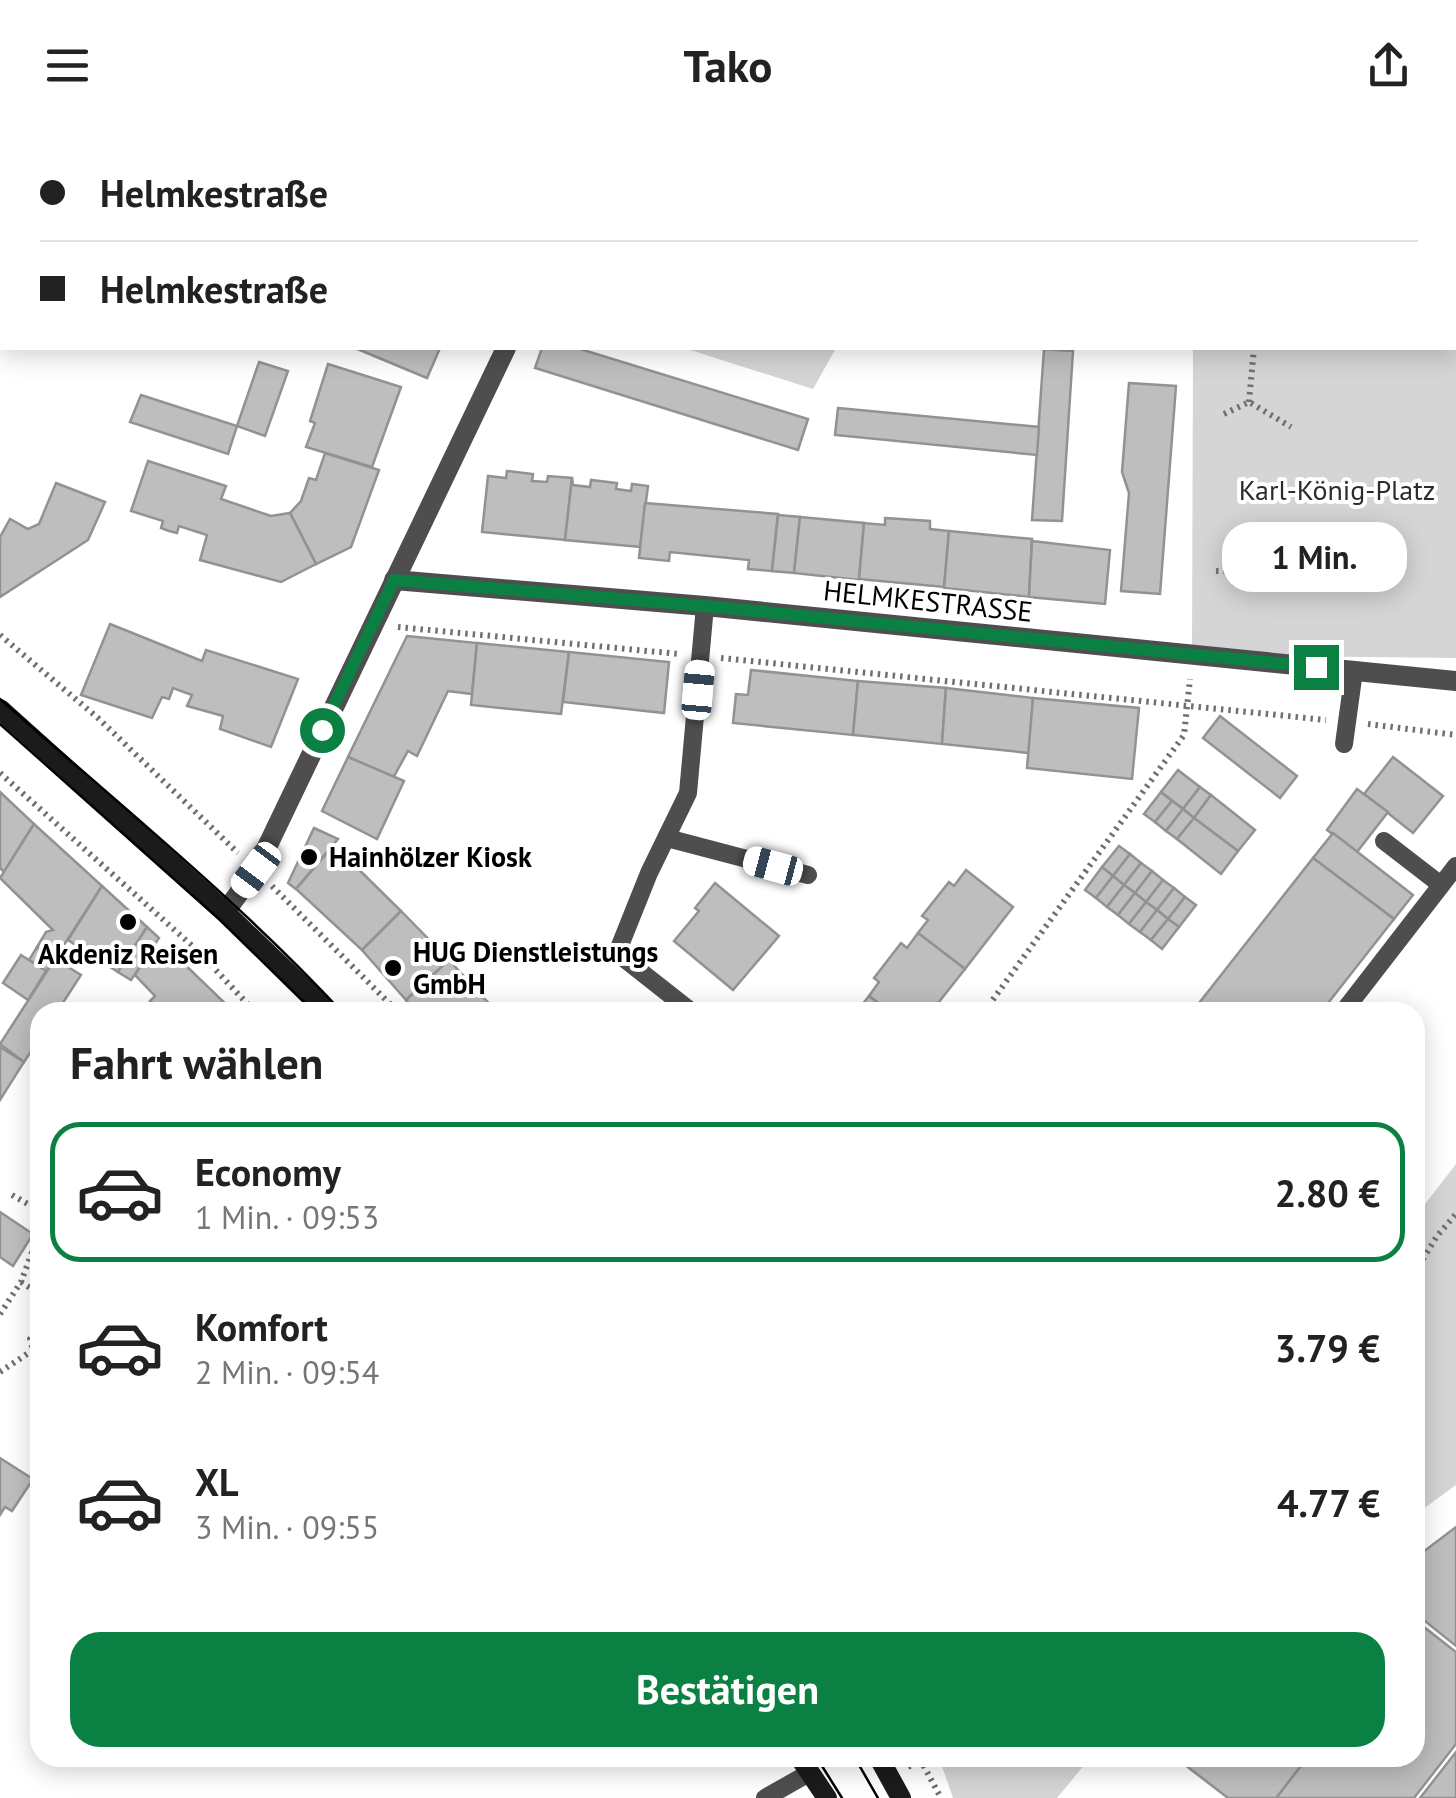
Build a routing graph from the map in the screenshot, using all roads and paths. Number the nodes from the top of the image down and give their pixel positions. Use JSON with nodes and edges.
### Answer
{"nodes":[{"id":1,"x":505,"y":350,"type":"edge"},
{"id":2,"x":1254,"y":350,"type":"edge"},
{"id":3,"x":1249,"y":402,"type":"junction"},
{"id":4,"x":1224,"y":414,"type":"dead end"},
{"id":5,"x":1291,"y":427,"type":"dead end"},
{"id":6,"x":1216,"y":571,"type":"dead end"},
{"id":7,"x":1268,"y":573,"type":"dead end"},
{"id":8,"x":394,"y":580,"type":"junction"},
{"id":9,"x":705,"y":606,"type":"junction"},
{"id":10,"x":372,"y":624,"type":"junction"},
{"id":11,"x":0,"y":635,"type":"edge"},
{"id":12,"x":1192,"y":655,"type":"junction"},
{"id":13,"x":701,"y":656,"type":"junction"},
{"id":14,"x":1354,"y":671,"type":"junction"},
{"id":15,"x":1456,"y":681,"type":"edge"},
{"id":16,"x":1187,"y":706,"type":"junction"},
{"id":17,"x":0,"y":709,"type":"edge"},
{"id":18,"x":1348,"y":722,"type":"junction"},
{"id":19,"x":1456,"y":735,"type":"edge"},
{"id":20,"x":1344,"y":744,"type":"dead end"},
{"id":21,"x":0,"y":774,"type":"edge"},
{"id":22,"x":668,"y":838,"type":"junction"},
{"id":23,"x":1384,"y":841,"type":"dead end"},
{"id":24,"x":1456,"y":866,"type":"edge"},
{"id":25,"x":256,"y":870,"type":"junction"},
{"id":26,"x":808,"y":875,"type":"dead end"},
{"id":27,"x":1441,"y":885,"type":"junction"},
{"id":28,"x":225,"y":912,"type":"junction"},
{"id":29,"x":246,"y":1002,"type":"edge"},
{"id":30,"x":318,"y":1002,"type":"edge"},
{"id":31,"x":388,"y":1002,"type":"edge"},
{"id":32,"x":679,"y":1002,"type":"edge"},
{"id":33,"x":991,"y":1002,"type":"edge"},
{"id":34,"x":1350,"y":1002,"type":"edge"},
{"id":35,"x":12,"y":1194,"type":"dead end"},
{"id":36,"x":30,"y":1204,"type":"edge"},
{"id":37,"x":1456,"y":1214,"type":"edge"},
{"id":38,"x":1425,"y":1255,"type":"edge"},
{"id":39,"x":30,"y":1258,"type":"edge"},
{"id":40,"x":21,"y":1282,"type":"junction"},
{"id":41,"x":30,"y":1288,"type":"edge"},
{"id":42,"x":0,"y":1314,"type":"edge"},
{"id":43,"x":30,"y":1356,"type":"edge"},
{"id":44,"x":0,"y":1372,"type":"edge"},
{"id":45,"x":802,"y":1767,"type":"edge"},
{"id":46,"x":805,"y":1767,"type":"edge"},
{"id":47,"x":884,"y":1767,"type":"edge"},
{"id":48,"x":924,"y":1767,"type":"edge"},
{"id":49,"x":765,"y":1798,"type":"edge"},
{"id":50,"x":826,"y":1798,"type":"edge"},
{"id":51,"x":901,"y":1798,"type":"edge"},
{"id":52,"x":941,"y":1798,"type":"edge"}],
"edges":[{"from":1,"to":8,"type":"street"},
{"from":2,"to":3,"type":"path"},
{"from":3,"to":4,"type":"path"},
{"from":3,"to":5,"type":"path"},
{"from":6,"to":7,"type":"path"},
{"from":8,"to":9,"type":"street","name":"HELMKESTRASSE"},
{"from":8,"to":10,"type":"street"},
{"from":9,"to":12,"type":"street","name":"HELMKESTRASSE"},
{"from":9,"to":13,"type":"lane"},
{"from":10,"to":13,"type":"path"},
{"from":10,"to":25,"type":"street"},
{"from":11,"to":25,"type":"path"},
{"from":12,"to":14,"type":"street","name":"HELMKESTRASSE"},
{"from":12,"to":16,"type":"path"},
{"from":13,"to":16,"type":"path"},
{"from":13,"to":22,"type":"lane"},
{"from":14,"to":15,"type":"street","name":"HELMKESTRASSE"},
{"from":14,"to":18,"type":"lane"},
{"from":16,"to":18,"type":"path"},
{"from":16,"to":33,"type":"path"},
{"from":17,"to":28,"type":"main road"},
{"from":18,"to":19,"type":"path"},
{"from":18,"to":20,"type":"lane"},
{"from":21,"to":29,"type":"path"},
{"from":22,"to":26,"type":"lane"},
{"from":22,"to":32,"type":"lane"},
{"from":23,"to":27,"type":"lane"},
{"from":24,"to":27,"type":"lane"},
{"from":25,"to":28,"type":"street"},
{"from":25,"to":31,"type":"path"},
{"from":27,"to":34,"type":"lane"},
{"from":28,"to":30,"type":"main road"},
{"from":35,"to":36,"type":"path"},
{"from":37,"to":38,"type":"path"},
{"from":39,"to":40,"type":"path"},
{"from":40,"to":41,"type":"path"},
{"from":40,"to":42,"type":"path"},
{"from":43,"to":44,"type":"path"},
{"from":45,"to":49,"type":"lane"},
{"from":46,"to":50,"type":"main road"},
{"from":47,"to":51,"type":"main road"},
{"from":48,"to":52,"type":"path"}]}
